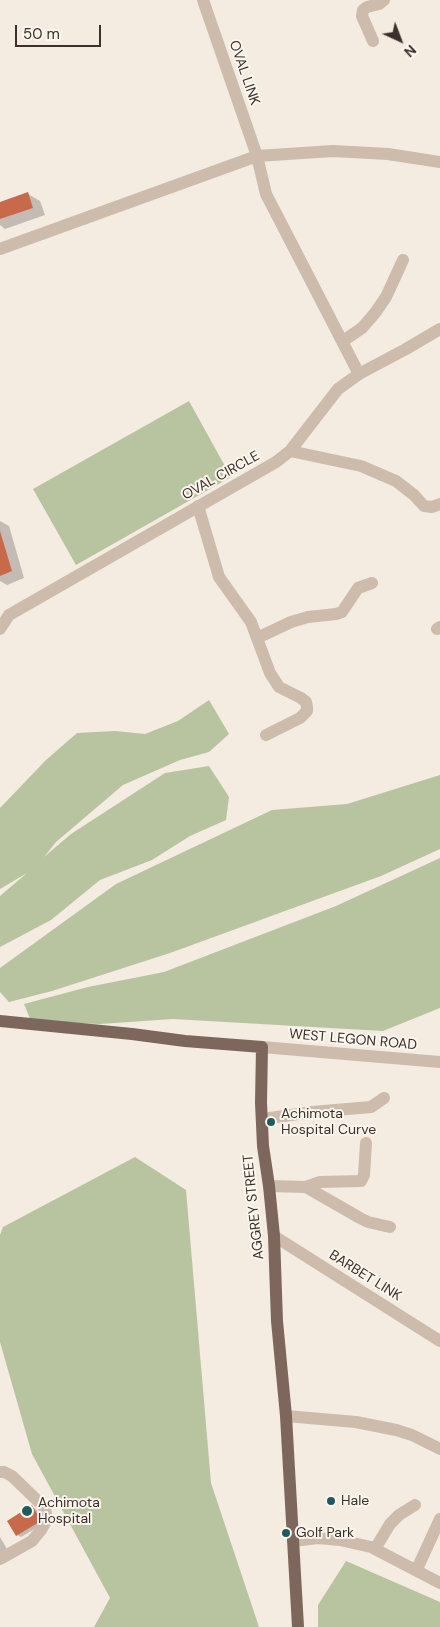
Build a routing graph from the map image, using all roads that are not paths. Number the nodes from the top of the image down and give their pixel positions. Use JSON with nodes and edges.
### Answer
{"nodes":[{"id":1,"x":203,"y":0,"type":"edge"},
{"id":2,"x":384,"y":0,"type":"edge"},
{"id":3,"x":372,"y":41,"type":"dead end"},
{"id":4,"x":257,"y":156,"type":"junction"},
{"id":5,"x":440,"y":162,"type":"edge"},
{"id":6,"x":0,"y":249,"type":"edge"},
{"id":7,"x":403,"y":260,"type":"dead end"},
{"id":8,"x":440,"y":330,"type":"edge"},
{"id":9,"x":343,"y":342,"type":"junction"},
{"id":10,"x":359,"y":374,"type":"junction"},
{"id":11,"x":290,"y":451,"type":"junction"},
{"id":12,"x":440,"y":504,"type":"edge"},
{"id":13,"x":198,"y":506,"type":"junction"},
{"id":14,"x":372,"y":583,"type":"dead end"},
{"id":15,"x":4,"y":615,"type":"edge"},
{"id":16,"x":0,"y":629,"type":"edge"},
{"id":17,"x":257,"y":638,"type":"junction"},
{"id":18,"x":266,"y":735,"type":"dead end"},
{"id":19,"x":0,"y":1021,"type":"edge"},
{"id":20,"x":262,"y":1047,"type":"junction"},
{"id":21,"x":440,"y":1062,"type":"edge"},
{"id":22,"x":384,"y":1098,"type":"dead end"},
{"id":23,"x":263,"y":1119,"type":"junction"},
{"id":24,"x":366,"y":1143,"type":"dead end"},
{"id":25,"x":269,"y":1186,"type":"junction"},
{"id":26,"x":306,"y":1187,"type":"junction"},
{"id":27,"x":390,"y":1227,"type":"dead end"},
{"id":28,"x":274,"y":1236,"type":"junction"},
{"id":29,"x":440,"y":1341,"type":"edge"},
{"id":30,"x":286,"y":1416,"type":"junction"},
{"id":31,"x":440,"y":1449,"type":"edge"},
{"id":32,"x":0,"y":1472,"type":"edge"},
{"id":33,"x":414,"y":1505,"type":"dead end"},
{"id":34,"x":440,"y":1519,"type":"edge"},
{"id":35,"x":293,"y":1541,"type":"junction"},
{"id":36,"x":375,"y":1549,"type":"junction"},
{"id":37,"x":0,"y":1559,"type":"edge"},
{"id":38,"x":416,"y":1569,"type":"junction"},
{"id":39,"x":440,"y":1582,"type":"edge"},
{"id":40,"x":298,"y":1627,"type":"edge"}],
"edges":[{"from":1,"to":4,"type":"street","name":"OVAL LINK"},
{"from":2,"to":3,"type":"street"},
{"from":4,"to":5,"type":"street"},
{"from":4,"to":6,"type":"street"},
{"from":4,"to":9,"type":"street","name":"OVAL LINK"},
{"from":7,"to":9,"type":"street"},
{"from":8,"to":10,"type":"street","name":"OVAL CIRCLE"},
{"from":9,"to":10,"type":"street","name":"OVAL LINK"},
{"from":10,"to":11,"type":"street","name":"OVAL CIRCLE"},
{"from":11,"to":12,"type":"street"},
{"from":11,"to":13,"type":"street","name":"OVAL CIRCLE"},
{"from":13,"to":15,"type":"street","name":"OVAL CIRCLE"},
{"from":13,"to":17,"type":"street"},
{"from":14,"to":17,"type":"street"},
{"from":15,"to":16,"type":"street","name":"OVAL CIRCLE"},
{"from":17,"to":18,"type":"street"},
{"from":19,"to":20,"type":"main road"},
{"from":20,"to":21,"type":"street","name":"WEST LEGON ROAD"},
{"from":20,"to":23,"type":"main road","name":"AGGREY STREET"},
{"from":22,"to":23,"type":"street"},
{"from":23,"to":25,"type":"main road","name":"AGGREY STREET"},
{"from":24,"to":26,"type":"street"},
{"from":25,"to":26,"type":"street"},
{"from":25,"to":28,"type":"main road","name":"AGGREY STREET"},
{"from":26,"to":27,"type":"street"},
{"from":28,"to":29,"type":"street","name":"BARBET LINK"},
{"from":28,"to":30,"type":"main road","name":"AGGREY STREET"},
{"from":30,"to":31,"type":"street"},
{"from":30,"to":35,"type":"main road","name":"AGGREY STREET"},
{"from":32,"to":37,"type":"street"},
{"from":33,"to":36,"type":"street"},
{"from":34,"to":38,"type":"street"},
{"from":35,"to":36,"type":"street"},
{"from":35,"to":40,"type":"main road","name":"AGGREY STREET"},
{"from":36,"to":38,"type":"street"},
{"from":38,"to":39,"type":"street"}]}
